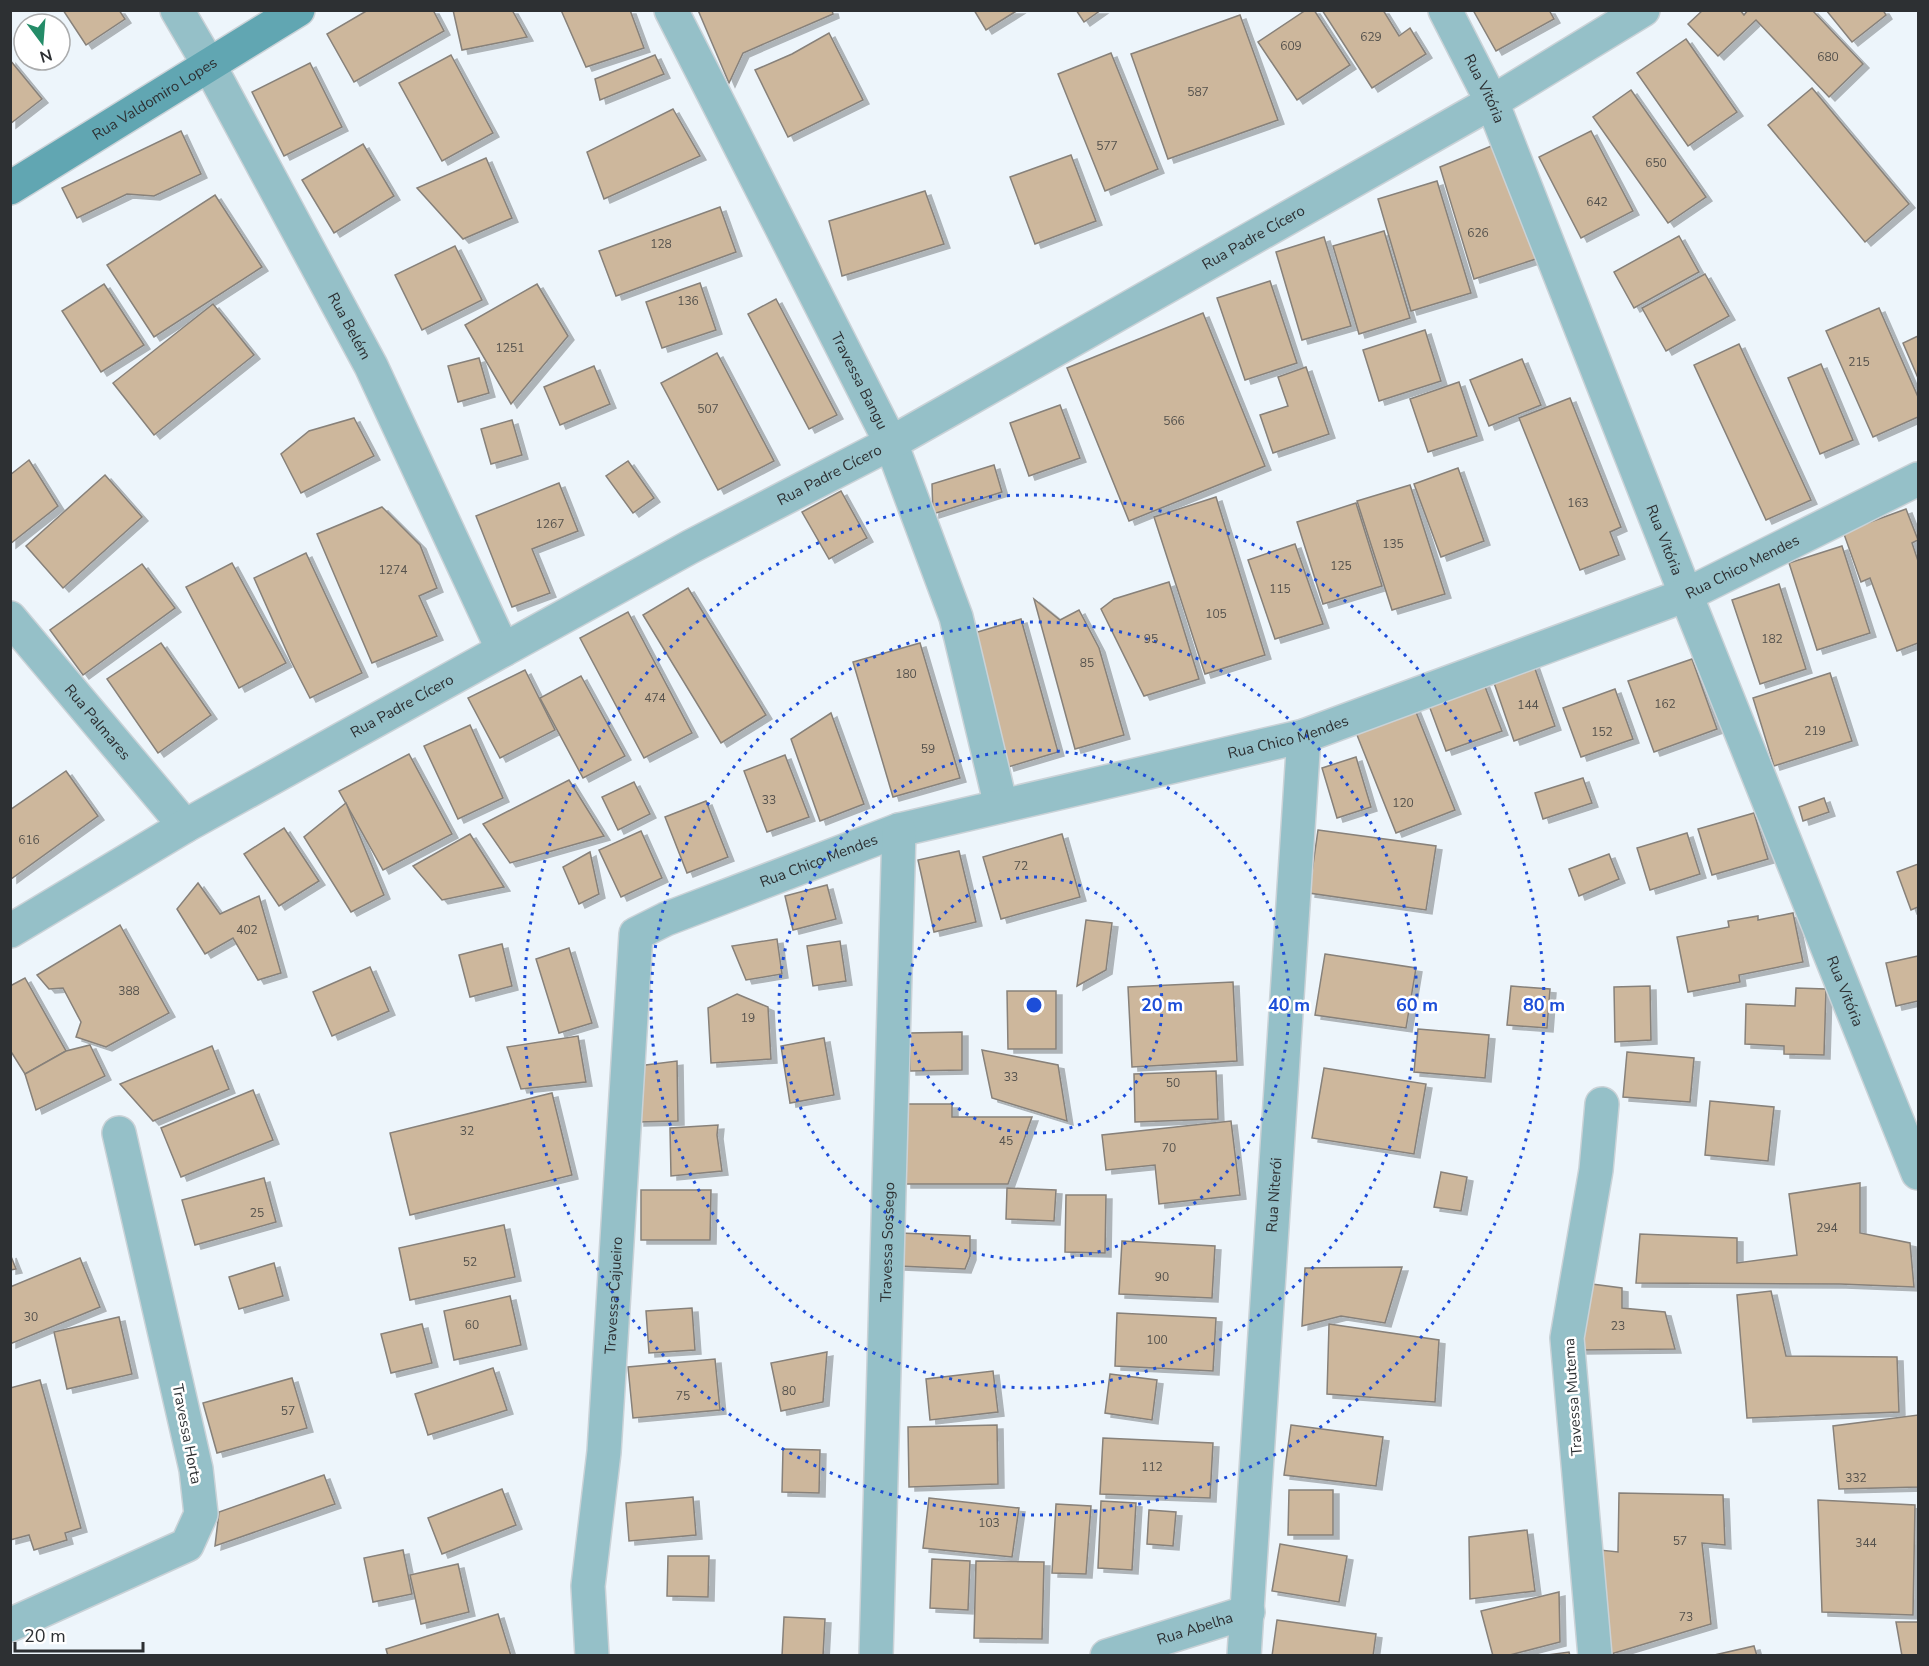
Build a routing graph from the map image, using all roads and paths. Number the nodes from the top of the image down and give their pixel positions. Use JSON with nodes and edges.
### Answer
{"nodes":[{"id":1,"x":177,"y":10,"type":"edge"},
{"id":2,"x":298,"y":10,"type":"edge"},
{"id":3,"x":671,"y":10,"type":"edge"},
{"id":4,"x":1445,"y":10,"type":"edge"},
{"id":5,"x":1643,"y":10,"type":"edge"},
{"id":6,"x":209,"y":65,"type":"junction"},
{"id":7,"x":1492,"y":102,"type":"junction"},
{"id":8,"x":10,"y":188,"type":"edge"},
{"id":9,"x":891,"y":443,"type":"junction"},
{"id":10,"x":1918,"y":478,"type":"edge"},
{"id":11,"x":1686,"y":595,"type":"junction"},
{"id":12,"x":10,"y":618,"type":"edge"},
{"id":13,"x":502,"y":650,"type":"junction"},
{"id":14,"x":1304,"y":736,"type":"junction"},
{"id":15,"x":1001,"y":806,"type":"junction"},
{"id":16,"x":185,"y":826,"type":"junction"},
{"id":17,"x":899,"y":830,"type":"junction"},
{"id":18,"x":10,"y":931,"type":"edge"},
{"id":19,"x":636,"y":934,"type":"joint"},
{"id":20,"x":1602,"y":1104,"type":"dead end"},
{"id":21,"x":119,"y":1133,"type":"dead end"},
{"id":22,"x":1918,"y":1173,"type":"edge"},
{"id":23,"x":1248,"y":1612,"type":"junction"},
{"id":24,"x":10,"y":1625,"type":"edge"},
{"id":25,"x":592,"y":1656,"type":"edge"},
{"id":26,"x":876,"y":1656,"type":"edge"},
{"id":27,"x":1107,"y":1656,"type":"edge"},
{"id":28,"x":1244,"y":1656,"type":"edge"},
{"id":29,"x":1595,"y":1656,"type":"edge"}],
"edges":[{"from":1,"to":6,"type":"street","name":"Rua Belém"},
{"from":2,"to":6,"type":"street","name":"Rua Valdomiro Lopes"},
{"from":3,"to":9,"type":"street","name":"Travessa Bangu"},
{"from":4,"to":7,"type":"street","name":"Rua Vitória"},
{"from":5,"to":7,"type":"street","name":"Rua Padre Cícero"},
{"from":6,"to":8,"type":"street","name":"Rua Valdomiro Lopes"},
{"from":6,"to":13,"type":"street","name":"Rua Belém"},
{"from":7,"to":9,"type":"street","name":"Rua Padre Cícero"},
{"from":7,"to":11,"type":"street","name":"Rua Vitória"},
{"from":9,"to":13,"type":"street","name":"Rua Padre Cícero"},
{"from":9,"to":15,"type":"street","name":"Travessa Bangu"},
{"from":10,"to":11,"type":"street","name":"Rua Chico Mendes"},
{"from":11,"to":14,"type":"street","name":"Rua Chico Mendes"},
{"from":11,"to":22,"type":"street","name":"Rua Vitória"},
{"from":12,"to":16,"type":"street","name":"Rua Palmares"},
{"from":13,"to":16,"type":"street","name":"Rua Padre Cícero"},
{"from":14,"to":15,"type":"street","name":"Rua Chico Mendes"},
{"from":14,"to":23,"type":"street","name":"Rua Niterói"},
{"from":15,"to":17,"type":"street","name":"Rua Chico Mendes"},
{"from":16,"to":18,"type":"street","name":"Rua Padre Cícero"},
{"from":17,"to":19,"type":"street","name":"Rua Chico Mendes"},
{"from":17,"to":26,"type":"street","name":"Travessa Sossego"},
{"from":19,"to":25,"type":"street","name":"Travessa Cajueiro"},
{"from":20,"to":29,"type":"street","name":"Travessa Mutema"},
{"from":21,"to":24,"type":"street","name":"Travessa Horta"},
{"from":23,"to":27,"type":"street","name":"Rua Abelha"},
{"from":23,"to":28,"type":"street","name":"Rua Niterói"}]}
